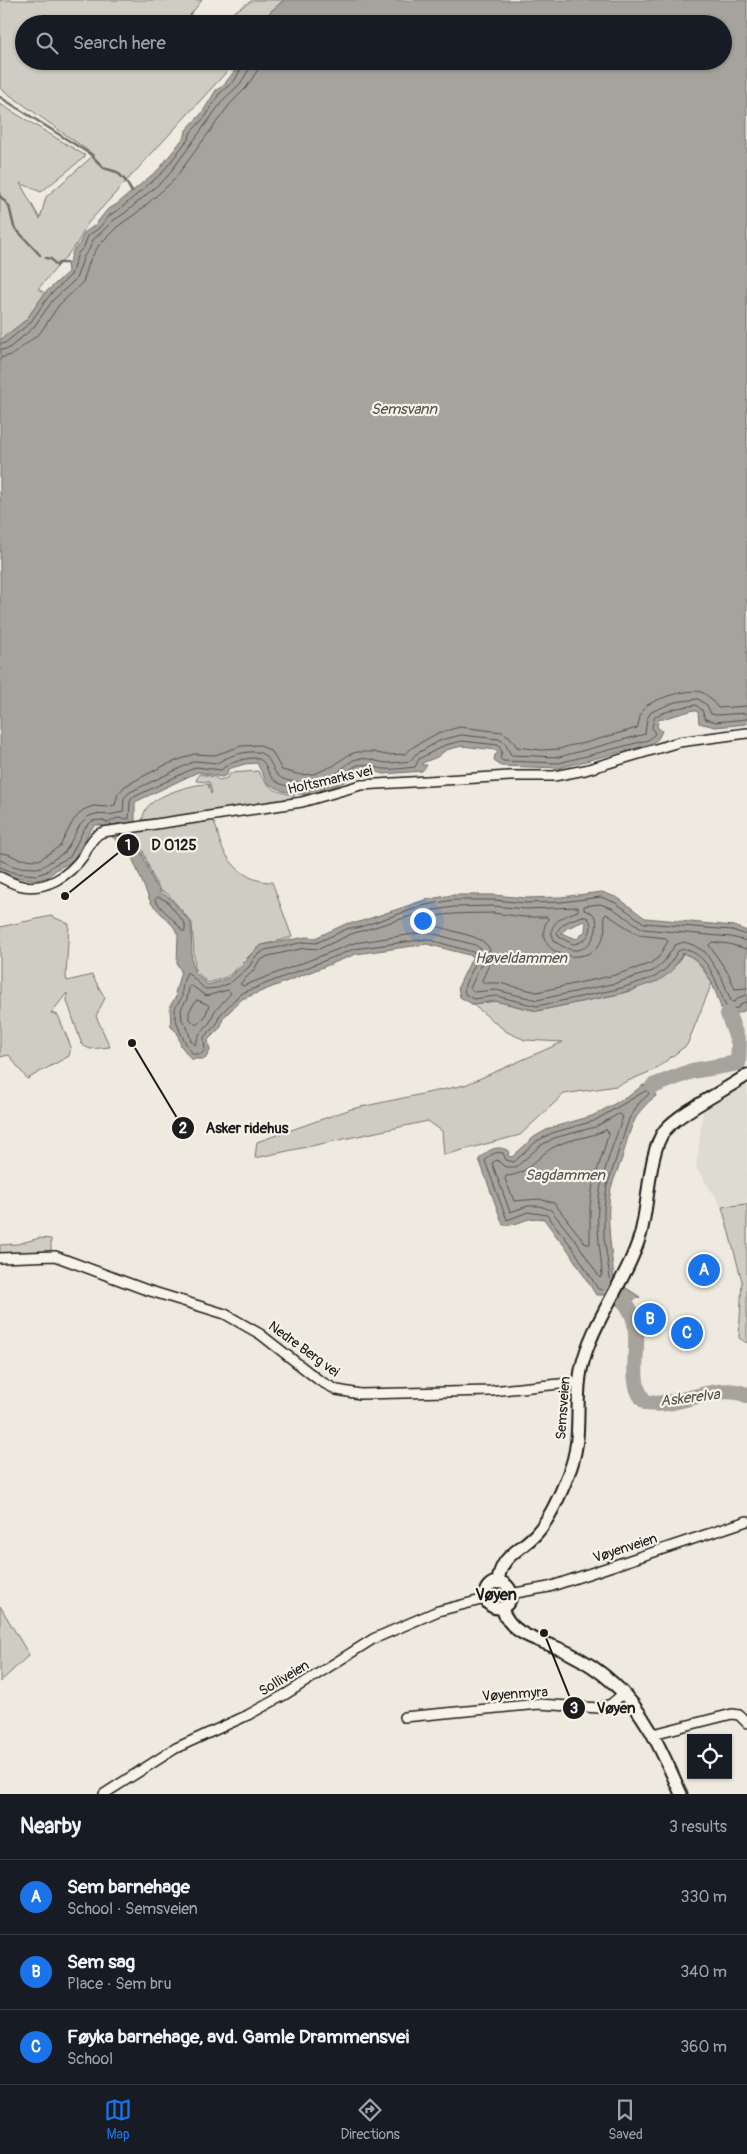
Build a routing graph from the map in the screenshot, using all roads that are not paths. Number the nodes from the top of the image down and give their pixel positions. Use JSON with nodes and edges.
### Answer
{"nodes":[{"id":1,"x":747,"y":733,"type":"edge"},
{"id":2,"x":0,"y":877,"type":"edge"},
{"id":3,"x":747,"y":1075,"type":"edge"},
{"id":4,"x":0,"y":1258,"type":"edge"},
{"id":5,"x":579,"y":1382,"type":"junction"},
{"id":6,"x":747,"y":1521,"type":"edge"},
{"id":7,"x":498,"y":1583,"type":"junction"},
{"id":8,"x":510,"y":1594,"type":"junction"},
{"id":9,"x":485,"y":1599,"type":"junction"},
{"id":10,"x":502,"y":1608,"type":"junction"},
{"id":11,"x":624,"y":1693,"type":"junction"},
{"id":12,"x":404,"y":1718,"type":"dead end"},
{"id":13,"x":747,"y":1723,"type":"edge"},
{"id":14,"x":653,"y":1734,"type":"junction"},
{"id":15,"x":104,"y":1794,"type":"edge"},
{"id":16,"x":681,"y":1794,"type":"edge"}],
"edges":[{"from":1,"to":2,"type":"street","name":"Holtsmarks vei"},
{"from":3,"to":5,"type":"main road","name":"Semsveien"},
{"from":4,"to":5,"type":"street","name":"Nedre Berg vei"},
{"from":5,"to":7,"type":"main road","name":"Semsveien"},
{"from":6,"to":8,"type":"street","name":"Vøyenveien"},
{"from":7,"to":8,"type":"main road"},
{"from":7,"to":9,"type":"main road"},
{"from":8,"to":10,"type":"main road"},
{"from":9,"to":10,"type":"main road"},
{"from":9,"to":15,"type":"street","name":"Solliveien"},
{"from":10,"to":11,"type":"main road"},
{"from":11,"to":12,"type":"street","name":"Vøyenmyra"},
{"from":11,"to":14,"type":"main road"},
{"from":13,"to":14,"type":"street"},
{"from":14,"to":16,"type":"main road"}]}
